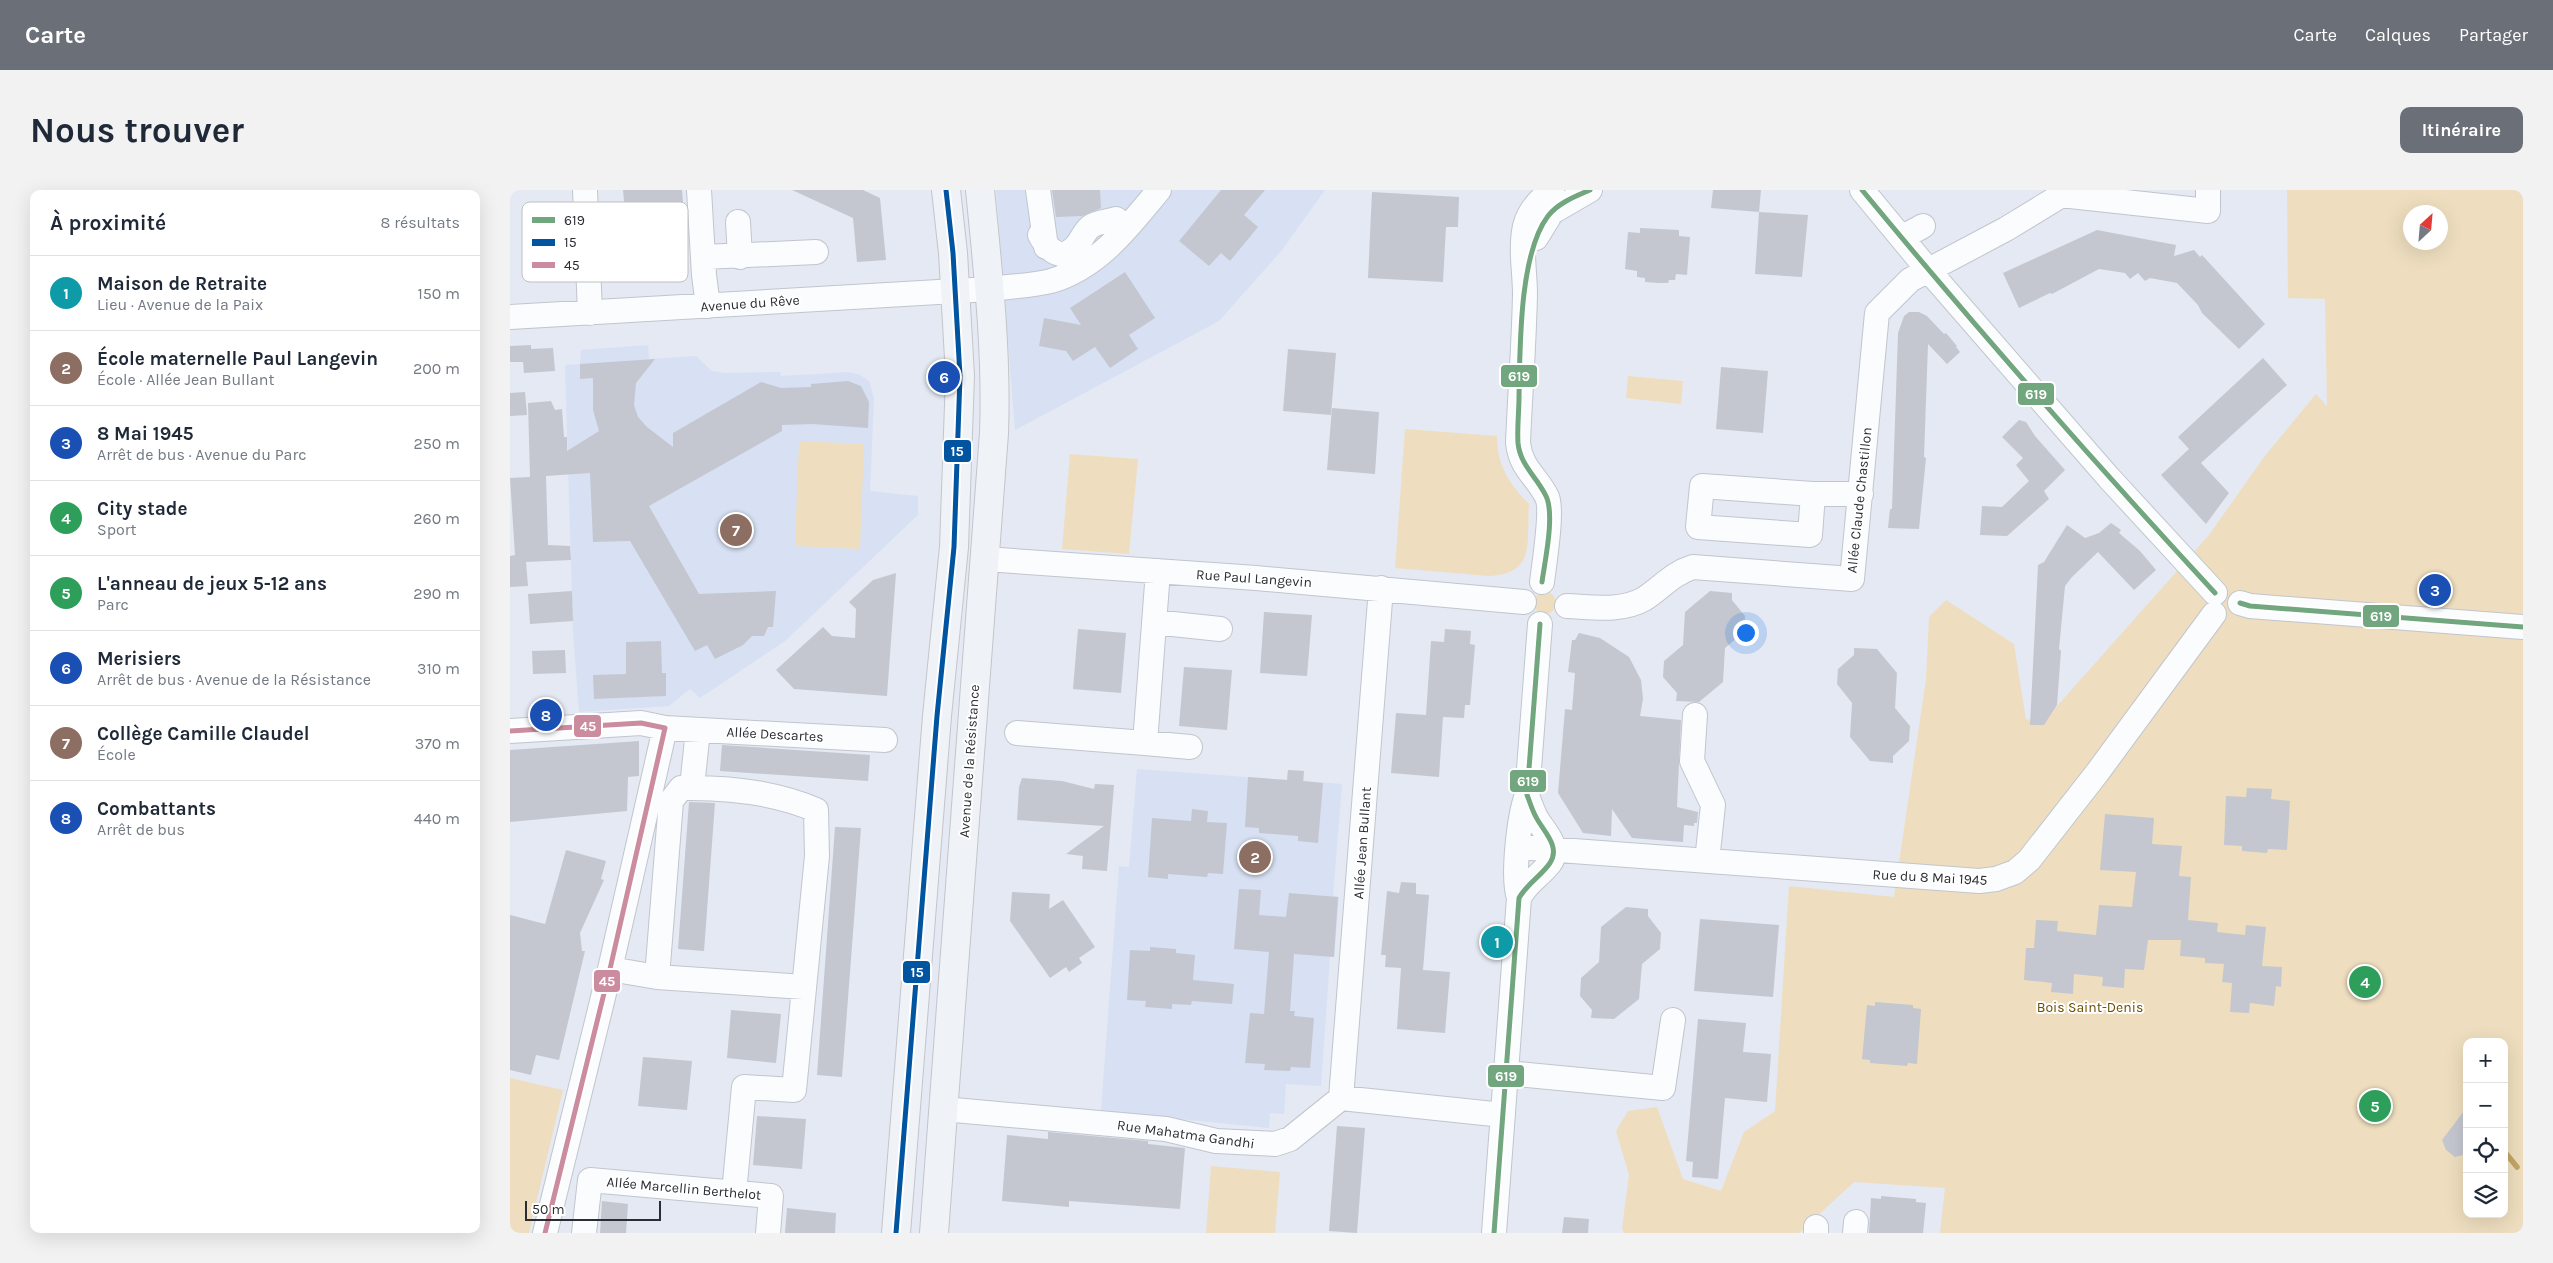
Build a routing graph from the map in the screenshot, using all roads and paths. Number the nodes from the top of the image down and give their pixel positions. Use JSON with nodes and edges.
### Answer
{"nodes":[{"id":1,"x":699,"y":190,"type":"edge"},
{"id":2,"x":946,"y":190,"type":"edge"},
{"id":3,"x":980,"y":190,"type":"edge"},
{"id":4,"x":1038,"y":190,"type":"edge"},
{"id":5,"x":1159,"y":190,"type":"edge"},
{"id":6,"x":1552,"y":190,"type":"edge"},
{"id":7,"x":1590,"y":190,"type":"edge"},
{"id":8,"x":1862,"y":190,"type":"edge"},
{"id":9,"x":2208,"y":190,"type":"edge"},
{"id":10,"x":2066,"y":193,"type":"edge"},
{"id":11,"x":2119,"y":195,"type":"edge"},
{"id":12,"x":1117,"y":217,"type":"junction"},
{"id":13,"x":738,"y":222,"type":"dead end"},
{"id":14,"x":816,"y":252,"type":"dead end"},
{"id":15,"x":740,"y":256,"type":"junction"},
{"id":16,"x":703,"y":257,"type":"junction"},
{"id":17,"x":1929,"y":271,"type":"junction"},
{"id":18,"x":589,"y":282,"type":"edge"},
{"id":19,"x":990,"y":289,"type":"junction"},
{"id":20,"x":955,"y":290,"type":"junction"},
{"id":21,"x":1525,"y":293,"type":"junction"},
{"id":22,"x":708,"y":306,"type":"junction"},
{"id":23,"x":590,"y":313,"type":"junction"},
{"id":24,"x":510,"y":317,"type":"edge"},
{"id":25,"x":1813,"y":494,"type":"junction"},
{"id":26,"x":1861,"y":494,"type":"junction"},
{"id":27,"x":984,"y":559,"type":"junction"},
{"id":28,"x":1158,"y":571,"type":"junction"},
{"id":29,"x":1542,"y":582,"type":"junction"},
{"id":30,"x":1381,"y":588,"type":"junction"},
{"id":31,"x":1524,"y":602,"type":"junction"},
{"id":32,"x":2214,"y":604,"type":"junction"},
{"id":33,"x":1567,"y":606,"type":"junction"},
{"id":34,"x":1154,"y":622,"type":"junction"},
{"id":35,"x":1540,"y":624,"type":"junction"},
{"id":36,"x":2523,"y":627,"type":"edge"},
{"id":37,"x":1220,"y":629,"type":"dead end"},
{"id":38,"x":1695,"y":715,"type":"dead end"},
{"id":39,"x":665,"y":728,"type":"junction"},
{"id":40,"x":698,"y":730,"type":"junction"},
{"id":41,"x":510,"y":731,"type":"edge"},
{"id":42,"x":1017,"y":733,"type":"dead end"},
{"id":43,"x":885,"y":740,"type":"dead end"},
{"id":44,"x":1145,"y":743,"type":"junction"},
{"id":45,"x":1190,"y":747,"type":"dead end"},
{"id":46,"x":692,"y":787,"type":"junction"},
{"id":47,"x":1527,"y":795,"type":"junction"},
{"id":48,"x":1519,"y":847,"type":"junction"},
{"id":49,"x":1554,"y":848,"type":"junction"},
{"id":50,"x":1707,"y":861,"type":"junction"},
{"id":51,"x":1519,"y":898,"type":"junction"},
{"id":52,"x":610,"y":969,"type":"junction"},
{"id":53,"x":657,"y":977,"type":"junction"},
{"id":54,"x":804,"y":987,"type":"junction"},
{"id":55,"x":1673,"y":1020,"type":"dead end"},
{"id":56,"x":1507,"y":1073,"type":"junction"},
{"id":57,"x":1341,"y":1098,"type":"junction"},
{"id":58,"x":943,"y":1109,"type":"junction"},
{"id":59,"x":1503,"y":1115,"type":"junction"},
{"id":60,"x":558,"y":1180,"type":"junction"},
{"id":61,"x":590,"y":1180,"type":"junction"},
{"id":62,"x":734,"y":1193,"type":"junction"},
{"id":63,"x":545,"y":1233,"type":"edge"},
{"id":64,"x":584,"y":1233,"type":"edge"},
{"id":65,"x":768,"y":1233,"type":"edge"},
{"id":66,"x":896,"y":1233,"type":"edge"},
{"id":67,"x":934,"y":1233,"type":"edge"},
{"id":68,"x":1494,"y":1233,"type":"edge"}],
"edges":[{"from":1,"to":16,"type":"street"},
{"from":2,"to":20,"type":"main road"},
{"from":3,"to":19,"type":"main road","name":"Avenue de la Résistance"},
{"from":4,"to":12,"type":"street"},
{"from":5,"to":12,"type":"street","name":"Avenue du Rêve"},
{"from":6,"to":21,"type":"street"},
{"from":7,"to":21,"type":"street"},
{"from":8,"to":17,"type":"street"},
{"from":9,"to":11,"type":"street"},
{"from":10,"to":11,"type":"street"},
{"from":10,"to":17,"type":"street","name":"Allée Claude Chastillon"},
{"from":12,"to":19,"type":"street","name":"Avenue du Rêve"},
{"from":13,"to":15,"type":"street"},
{"from":14,"to":15,"type":"street"},
{"from":15,"to":16,"type":"street"},
{"from":16,"to":22,"type":"street"},
{"from":17,"to":26,"type":"street","name":"Allée Claude Chastillon"},
{"from":17,"to":32,"type":"street"},
{"from":18,"to":23,"type":"street"},
{"from":19,"to":20,"type":"street","name":"Avenue du Rêve"},
{"from":19,"to":27,"type":"main road","name":"Avenue de la Résistance"},
{"from":20,"to":22,"type":"street","name":"Avenue du Rêve"},
{"from":20,"to":66,"type":"main road"},
{"from":21,"to":29,"type":"street"},
{"from":22,"to":23,"type":"street","name":"Avenue du Rêve"},
{"from":23,"to":24,"type":"street","name":"Avenue du Rêve"},
{"from":25,"to":25,"type":"street"},
{"from":25,"to":26,"type":"street"},
{"from":26,"to":33,"type":"street","name":"Allée Claude Chastillon"},
{"from":27,"to":28,"type":"street","name":"Rue Paul Langevin"},
{"from":27,"to":58,"type":"main road","name":"Avenue de la Résistance"},
{"from":28,"to":30,"type":"street","name":"Rue Paul Langevin"},
{"from":28,"to":34,"type":"street"},
{"from":29,"to":31,"type":"street"},
{"from":29,"to":33,"type":"street"},
{"from":30,"to":31,"type":"street","name":"Rue Paul Langevin"},
{"from":30,"to":57,"type":"street","name":"Allée Jean Bullant"},
{"from":31,"to":35,"type":"street"},
{"from":32,"to":36,"type":"street"},
{"from":32,"to":50,"type":"street","name":"Rue du 8 Mai 1945"},
{"from":33,"to":35,"type":"street"},
{"from":34,"to":37,"type":"street"},
{"from":34,"to":44,"type":"street"},
{"from":35,"to":47,"type":"street"},
{"from":38,"to":50,"type":"street"},
{"from":39,"to":40,"type":"street","name":"Allée Descartes"},
{"from":39,"to":41,"type":"street","name":"Allée Descartes"},
{"from":39,"to":52,"type":"street"},
{"from":40,"to":43,"type":"street","name":"Allée Descartes"},
{"from":40,"to":46,"type":"street"},
{"from":42,"to":44,"type":"street"},
{"from":44,"to":45,"type":"street"},
{"from":46,"to":53,"type":"street"},
{"from":46,"to":54,"type":"street"},
{"from":47,"to":48,"type":"street"},
{"from":47,"to":49,"type":"street"},
{"from":48,"to":49,"type":"street","name":"Rue du 8 Mai 1945"},
{"from":48,"to":51,"type":"street"},
{"from":49,"to":50,"type":"street","name":"Rue du 8 Mai 1945"},
{"from":49,"to":51,"type":"street"},
{"from":51,"to":56,"type":"street"},
{"from":52,"to":53,"type":"street"},
{"from":52,"to":60,"type":"street"},
{"from":53,"to":54,"type":"street"},
{"from":54,"to":62,"type":"street"},
{"from":55,"to":56,"type":"street"},
{"from":56,"to":59,"type":"street"},
{"from":57,"to":58,"type":"street","name":"Rue Mahatma Gandhi"},
{"from":57,"to":59,"type":"street"},
{"from":58,"to":67,"type":"main road","name":"Avenue de la Résistance"},
{"from":59,"to":68,"type":"street"},
{"from":60,"to":61,"type":"street","name":"Allée Marcellin Berthelot"},
{"from":60,"to":63,"type":"street"},
{"from":61,"to":62,"type":"street","name":"Allée Marcellin Berthelot"},
{"from":61,"to":64,"type":"street","name":"Allée Marcellin Berthelot"},
{"from":62,"to":65,"type":"street","name":"Allée Marcellin Berthelot"}]}
